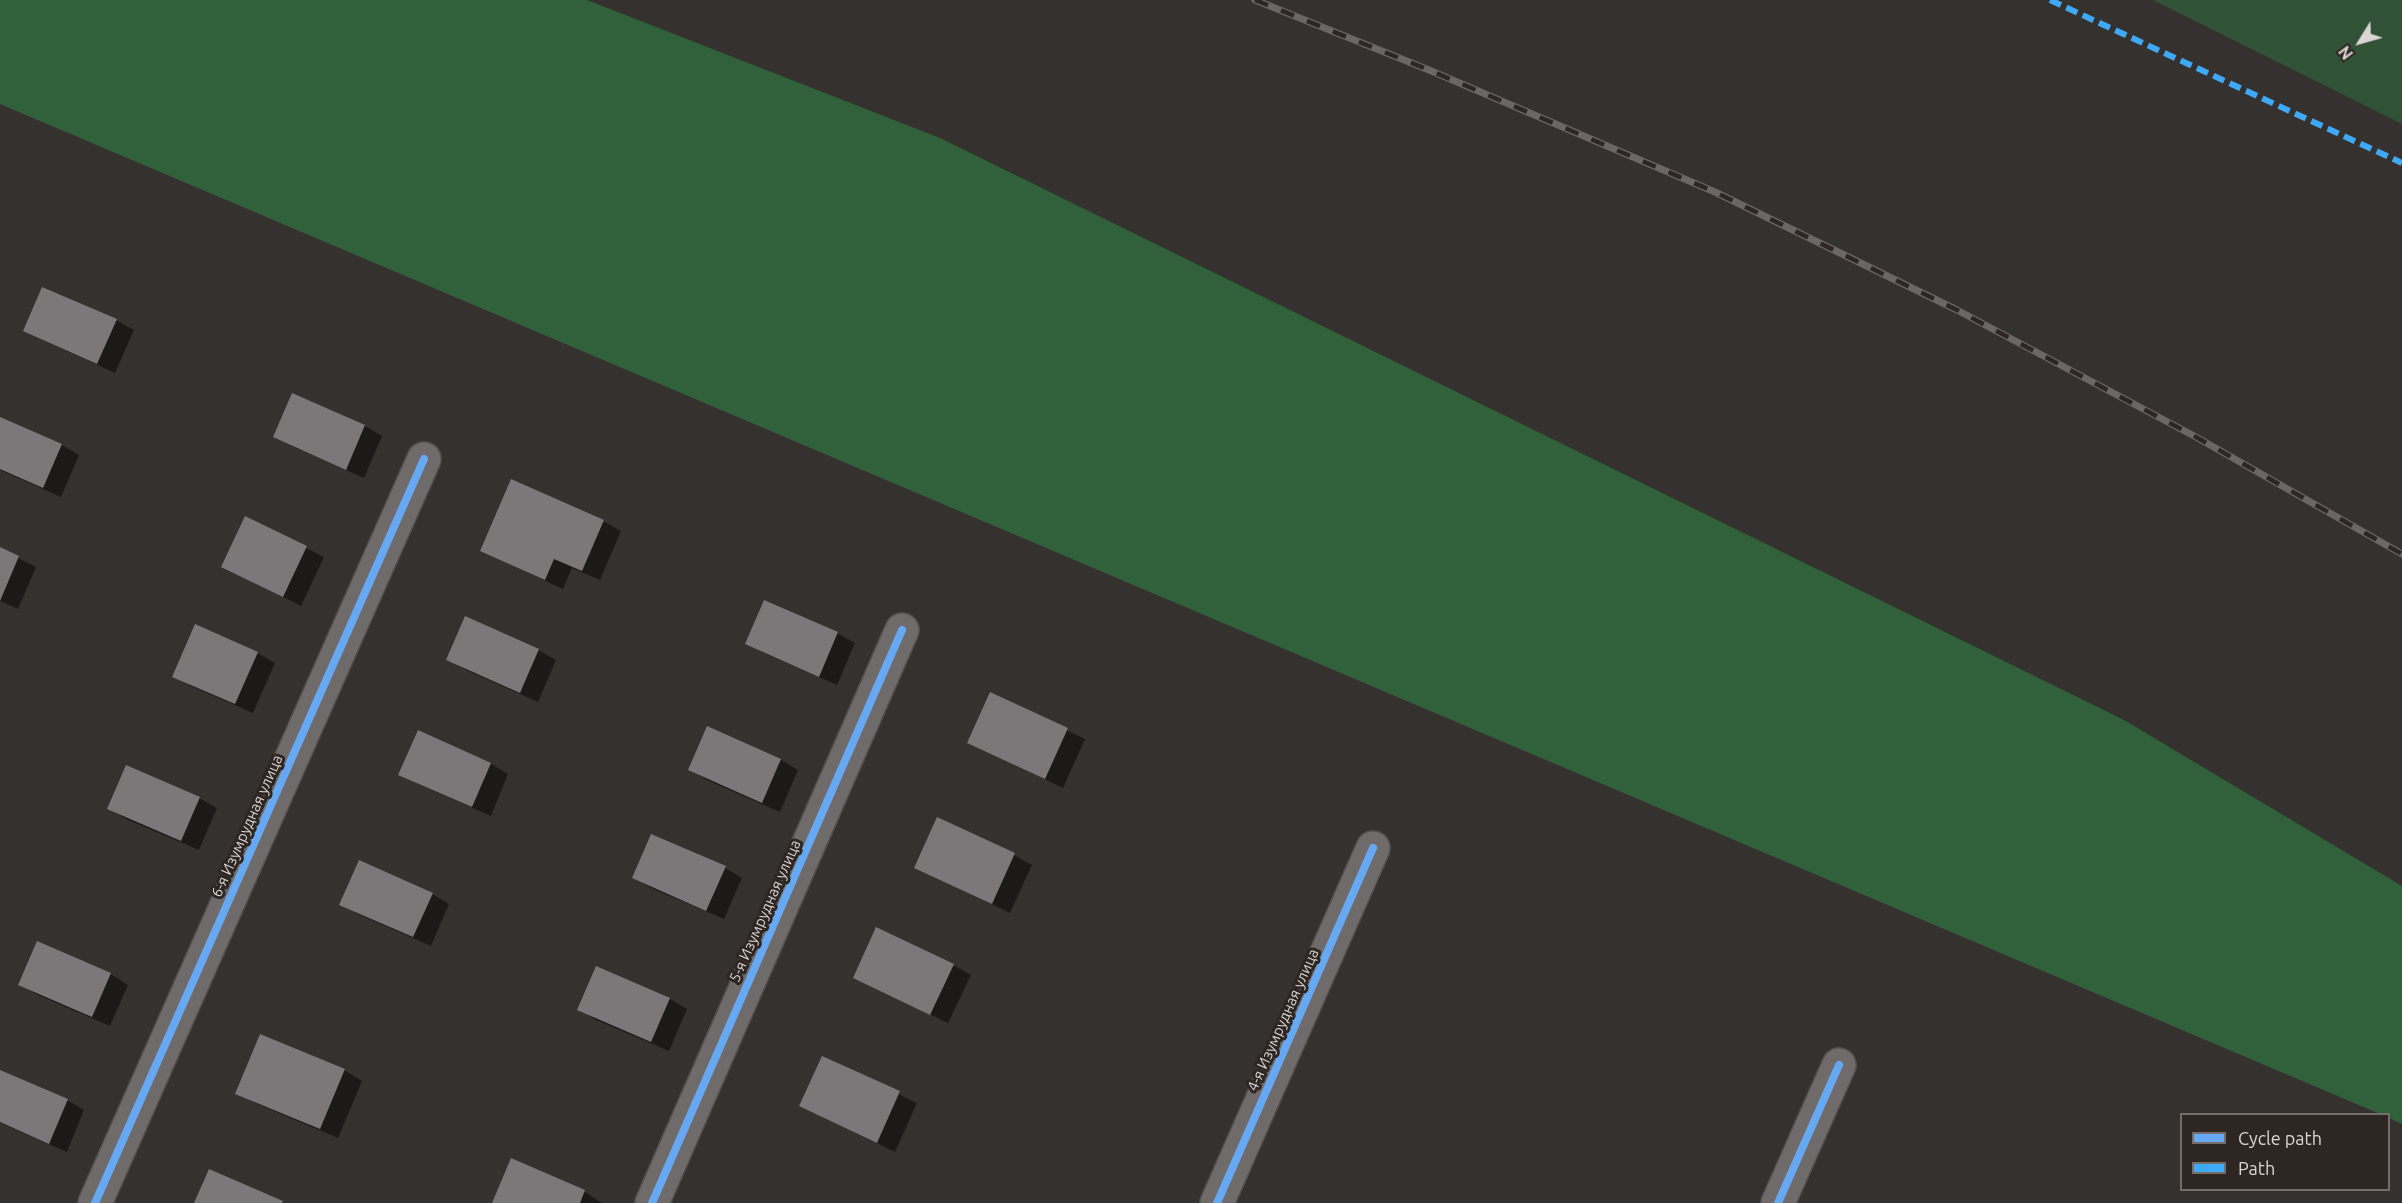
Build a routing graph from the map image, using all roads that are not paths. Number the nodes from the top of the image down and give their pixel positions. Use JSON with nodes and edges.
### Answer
{"nodes":[{"id":1,"x":424,"y":459,"type":"dead end"},
{"id":2,"x":902,"y":630,"type":"dead end"},
{"id":3,"x":1373,"y":848,"type":"dead end"},
{"id":4,"x":1839,"y":1065,"type":"dead end"},
{"id":5,"x":94,"y":1203,"type":"edge"},
{"id":6,"x":652,"y":1203,"type":"edge"},
{"id":7,"x":1217,"y":1203,"type":"edge"},
{"id":8,"x":1778,"y":1203,"type":"edge"}],
"edges":[{"from":1,"to":5,"type":"street","name":"6-я Изумрудная улица"},
{"from":2,"to":6,"type":"street","name":"5-я Изумрудная улица"},
{"from":3,"to":7,"type":"street","name":"4-я Изумрудная улица"},
{"from":4,"to":8,"type":"street"}]}
